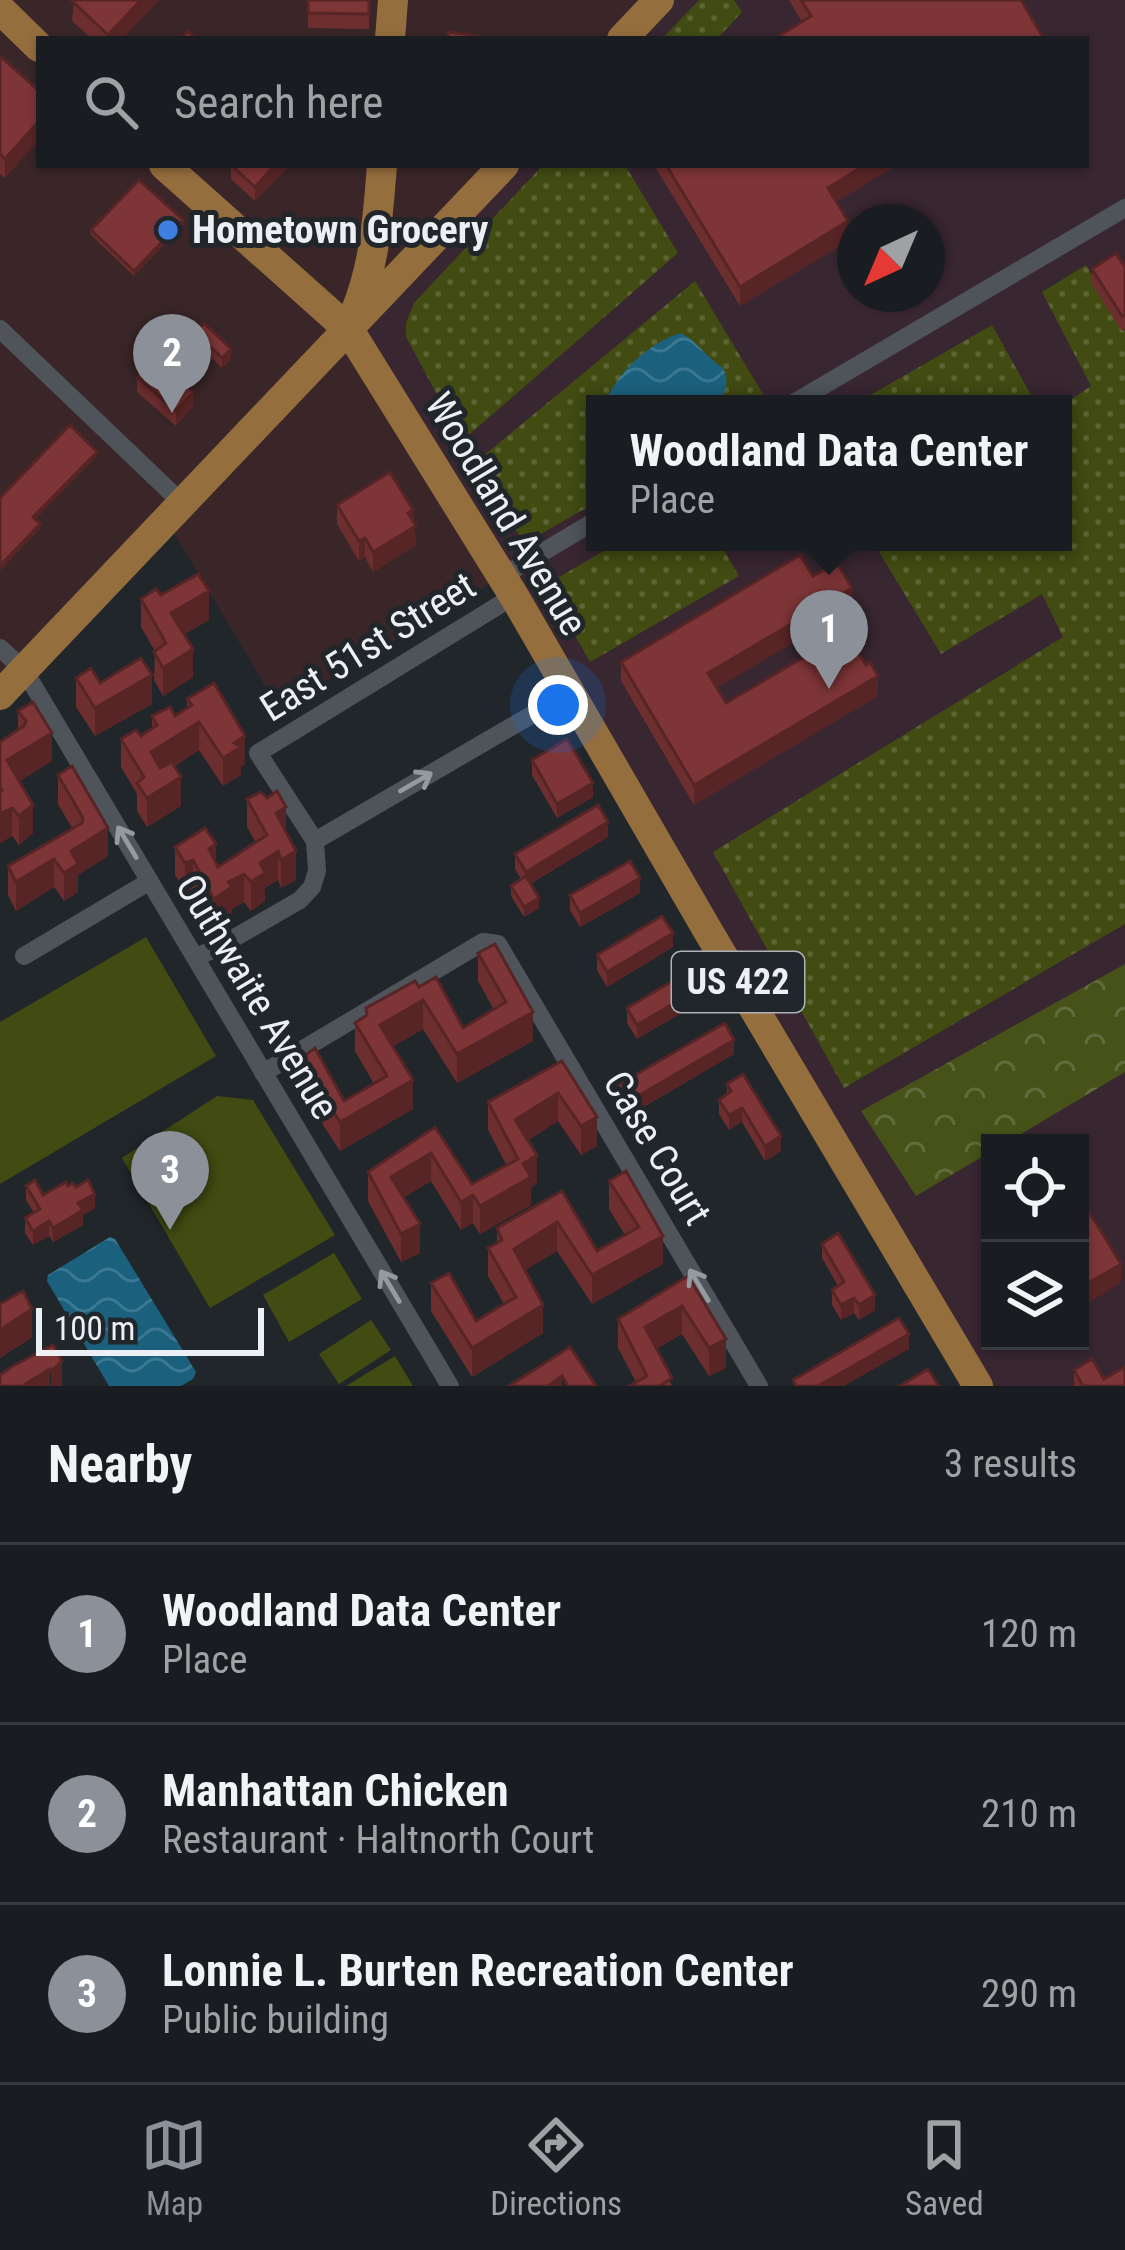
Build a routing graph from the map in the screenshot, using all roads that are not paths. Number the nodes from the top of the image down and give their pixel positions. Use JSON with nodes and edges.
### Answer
{"nodes":[{"id":1,"x":393,"y":0,"type":"edge"},
{"id":2,"x":659,"y":0,"type":"edge"},
{"id":3,"x":2,"y":16,"type":"edge"},
{"id":4,"x":391,"y":36,"type":"edge"},
{"id":5,"x":625,"y":36,"type":"edge"},
{"id":6,"x":36,"y":44,"type":"edge"},
{"id":7,"x":167,"y":168,"type":"edge"},
{"id":8,"x":382,"y":168,"type":"edge"},
{"id":9,"x":501,"y":168,"type":"edge"},
{"id":10,"x":1125,"y":208,"type":"edge"},
{"id":11,"x":0,"y":329,"type":"edge"},
{"id":12,"x":349,"y":330,"type":"junction"},
{"id":13,"x":807,"y":395,"type":"edge"},
{"id":14,"x":182,"y":503,"type":"junction"},
{"id":15,"x":586,"y":528,"type":"edge"},
{"id":16,"x":507,"y":587,"type":"junction"},
{"id":17,"x":0,"y":648,"type":"edge"},
{"id":18,"x":24,"y":670,"type":"junction"},
{"id":19,"x":569,"y":693,"type":"junction"},
{"id":20,"x":0,"y":695,"type":"edge"},
{"id":21,"x":315,"y":841,"type":"junction"},
{"id":22,"x":150,"y":881,"type":"junction"},
{"id":23,"x":24,"y":956,"type":"dead end"},
{"id":24,"x":196,"y":958,"type":"junction"},
{"id":25,"x":263,"y":1073,"type":"junction"},
{"id":26,"x":450,"y":1386,"type":"edge"},
{"id":27,"x":759,"y":1386,"type":"edge"},
{"id":28,"x":978,"y":1386,"type":"edge"}],
"edges":[{"from":1,"to":4,"type":"main road"},
{"from":2,"to":5,"type":"main road"},
{"from":3,"to":6,"type":"main road"},
{"from":7,"to":12,"type":"main road","name":"Woodland Avenue"},
{"from":8,"to":12,"type":"main road"},
{"from":9,"to":12,"type":"main road"},
{"from":10,"to":13,"type":"street"},
{"from":11,"to":14,"type":"street"},
{"from":12,"to":14,"type":"main road"},
{"from":12,"to":16,"type":"main road","name":"Woodland Avenue","number":"US 422"},
{"from":14,"to":18,"type":"main road"},
{"from":15,"to":16,"type":"street","name":"East 51st Street"},
{"from":16,"to":19,"type":"main road","name":"Woodland Avenue","number":"US 422"},
{"from":16,"to":21,"type":"street","name":"East 51st Street"},
{"from":17,"to":18,"type":"street","name":"Outhwaite Avenue"},
{"from":18,"to":20,"type":"main road"},
{"from":22,"to":18,"type":"street","name":"Outhwaite Avenue","one_way":true},
{"from":21,"to":19,"type":"street","one_way":true},
{"from":19,"to":28,"type":"main road","name":"Woodland Avenue","number":"US 422"},
{"from":21,"to":24,"type":"street"},
{"from":22,"to":23,"type":"street"},
{"from":22,"to":24,"type":"street","name":"Outhwaite Avenue"},
{"from":24,"to":25,"type":"street","name":"Outhwaite Avenue"},
{"from":26,"to":25,"type":"street","name":"Outhwaite Avenue","one_way":true},
{"from":27,"to":25,"type":"street","name":"Case Court","one_way":true}]}
